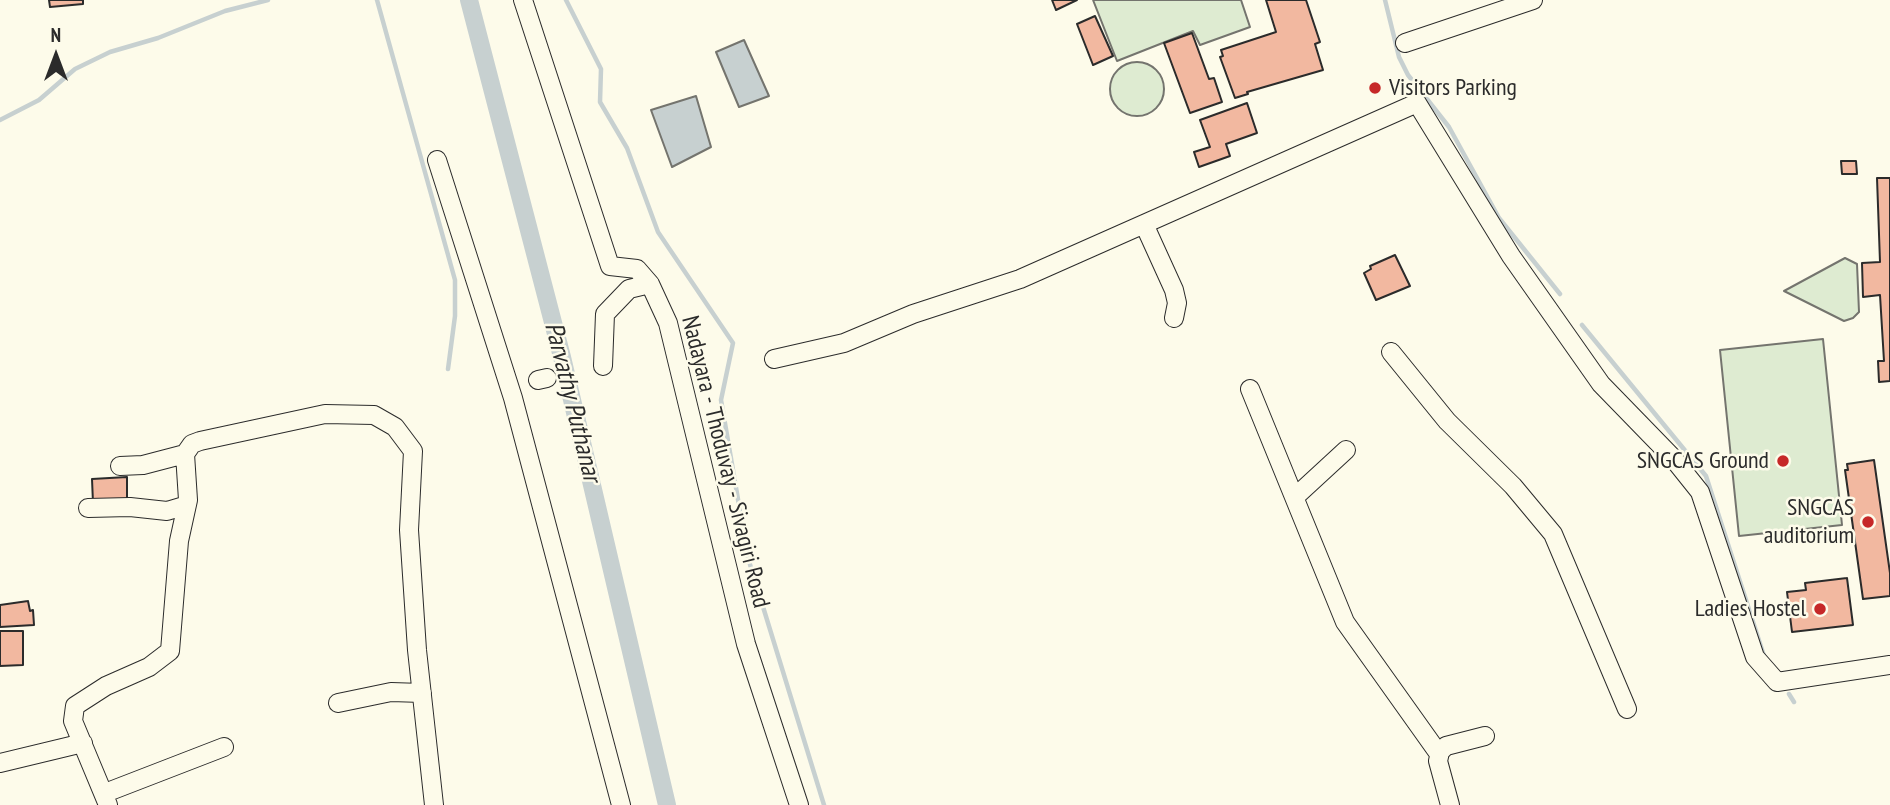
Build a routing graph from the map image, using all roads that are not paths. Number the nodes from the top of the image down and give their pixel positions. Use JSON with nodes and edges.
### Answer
{"nodes":[{"id":1,"x":523,"y":0,"type":"edge"},
{"id":2,"x":1533,"y":0,"type":"edge"},
{"id":3,"x":1405,"y":43,"type":"dead end"},
{"id":4,"x":437,"y":160,"type":"dead end"},
{"id":5,"x":1144,"y":224,"type":"junction"},
{"id":6,"x":650,"y":284,"type":"junction"},
{"id":7,"x":1174,"y":317,"type":"dead end"},
{"id":8,"x":1391,"y":352,"type":"dead end"},
{"id":9,"x":774,"y":359,"type":"dead end"},
{"id":10,"x":603,"y":366,"type":"dead end"},
{"id":11,"x":1250,"y":389,"type":"dead end"},
{"id":12,"x":1346,"y":450,"type":"dead end"},
{"id":13,"x":185,"y":454,"type":"junction"},
{"id":14,"x":120,"y":466,"type":"dead end"},
{"id":15,"x":1295,"y":497,"type":"junction"},
{"id":16,"x":187,"y":505,"type":"junction"},
{"id":17,"x":88,"y":509,"type":"dead end"},
{"id":18,"x":1890,"y":664,"type":"edge"},
{"id":19,"x":422,"y":693,"type":"junction"},
{"id":20,"x":338,"y":703,"type":"dead end"},
{"id":21,"x":1627,"y":709,"type":"dead end"},
{"id":22,"x":1485,"y":736,"type":"dead end"},
{"id":23,"x":83,"y":743,"type":"junction"},
{"id":24,"x":224,"y":747,"type":"dead end"},
{"id":25,"x":1438,"y":754,"type":"junction"},
{"id":26,"x":0,"y":763,"type":"edge"},
{"id":27,"x":107,"y":799,"type":"edge"},
{"id":28,"x":434,"y":805,"type":"edge"},
{"id":29,"x":621,"y":805,"type":"edge"},
{"id":30,"x":799,"y":805,"type":"edge"},
{"id":31,"x":1450,"y":805,"type":"edge"}],
"edges":[{"from":1,"to":6,"type":"street"},
{"from":2,"to":3,"type":"street"},
{"from":4,"to":29,"type":"street"},
{"from":5,"to":7,"type":"street"},
{"from":5,"to":9,"type":"street"},
{"from":5,"to":18,"type":"street"},
{"from":6,"to":10,"type":"street"},
{"from":6,"to":30,"type":"street","name":"Nadayara - Thoduvay - Sivagiri Road"},
{"from":8,"to":21,"type":"street"},
{"from":11,"to":15,"type":"street"},
{"from":12,"to":15,"type":"street"},
{"from":13,"to":14,"type":"street"},
{"from":13,"to":16,"type":"street"},
{"from":13,"to":19,"type":"street"},
{"from":15,"to":25,"type":"street"},
{"from":16,"to":17,"type":"street"},
{"from":16,"to":23,"type":"street"},
{"from":19,"to":20,"type":"street"},
{"from":19,"to":28,"type":"street"},
{"from":22,"to":25,"type":"street"},
{"from":23,"to":26,"type":"street"},
{"from":23,"to":27,"type":"street"},
{"from":24,"to":27,"type":"street"},
{"from":25,"to":31,"type":"street"}]}
